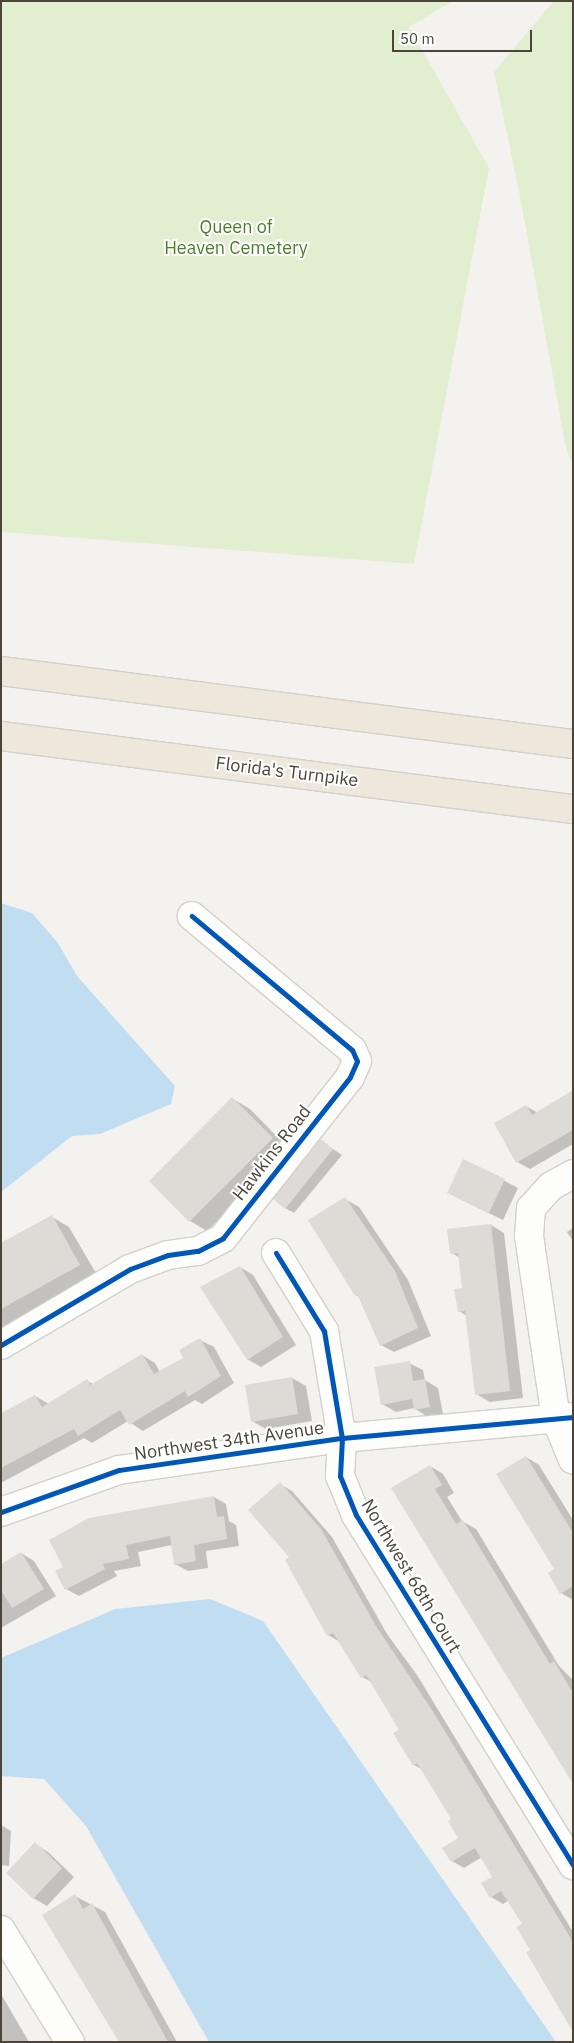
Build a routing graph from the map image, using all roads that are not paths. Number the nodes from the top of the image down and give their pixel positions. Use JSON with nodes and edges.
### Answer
{"nodes":[{"id":1,"x":1,"y":671,"type":"edge"},
{"id":2,"x":1,"y":736,"type":"edge"},
{"id":3,"x":573,"y":744,"type":"edge"},
{"id":4,"x":573,"y":809,"type":"edge"},
{"id":5,"x":192,"y":916,"type":"dead end"},
{"id":6,"x":573,"y":1174,"type":"edge"},
{"id":7,"x":276,"y":1253,"type":"dead end"},
{"id":8,"x":1,"y":1345,"type":"edge"},
{"id":9,"x":564,"y":1418,"type":"edge"},
{"id":10,"x":342,"y":1438,"type":"junction"},
{"id":11,"x":573,"y":1460,"type":"edge"},
{"id":12,"x":1,"y":1512,"type":"edge"},
{"id":13,"x":573,"y":1865,"type":"edge"},
{"id":14,"x":1,"y":1930,"type":"edge"},
{"id":15,"x":70,"y":2042,"type":"edge"}],
"edges":[{"from":1,"to":3,"type":"highway"},
{"from":2,"to":4,"type":"highway","name":"Florida's Turnpike"},
{"from":5,"to":8,"type":"street","name":"Hawkins Road"},
{"from":6,"to":9,"type":"street"},
{"from":7,"to":10,"type":"street","name":"Northwest 68th Court"},
{"from":9,"to":10,"type":"street","name":"Northwest 34th Avenue"},
{"from":9,"to":11,"type":"street"},
{"from":10,"to":12,"type":"street","name":"Northwest 34th Avenue"},
{"from":10,"to":13,"type":"street","name":"Northwest 68th Court"},
{"from":14,"to":15,"type":"street"}]}
